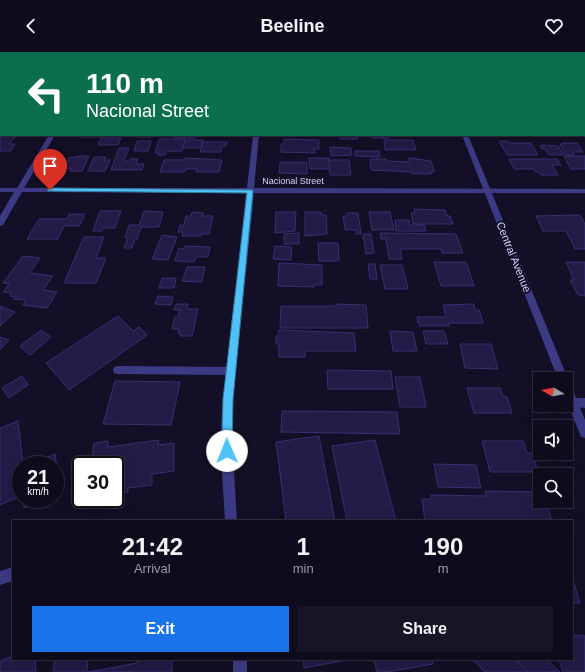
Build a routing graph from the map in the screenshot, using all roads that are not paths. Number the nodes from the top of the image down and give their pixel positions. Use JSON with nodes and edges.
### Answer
{"nodes":[{"id":1,"x":51,"y":136,"type":"edge"},
{"id":2,"x":256,"y":136,"type":"edge"},
{"id":3,"x":465,"y":136,"type":"edge"},
{"id":4,"x":0,"y":190,"type":"edge"},
{"id":5,"x":20,"y":190,"type":"junction"},
{"id":6,"x":250,"y":191,"type":"junction"},
{"id":7,"x":488,"y":191,"type":"junction"},
{"id":8,"x":585,"y":191,"type":"edge"},
{"id":9,"x":0,"y":222,"type":"edge"},
{"id":10,"x":118,"y":370,"type":"dead end"},
{"id":11,"x":231,"y":371,"type":"junction"},
{"id":12,"x":560,"y":372,"type":"edge"},
{"id":13,"x":573,"y":403,"type":"joint"},
{"id":14,"x":585,"y":403,"type":"edge"},
{"id":15,"x":585,"y":433,"type":"edge"},
{"id":16,"x":231,"y":520,"type":"edge"},
{"id":17,"x":12,"y":574,"type":"edge"},
{"id":18,"x":0,"y":578,"type":"edge"},
{"id":19,"x":240,"y":660,"type":"edge"},
{"id":20,"x":240,"y":672,"type":"edge"}],
"edges":[{"from":1,"to":5,"type":"street"},
{"from":2,"to":6,"type":"street"},
{"from":3,"to":7,"type":"street","name":"Central Avenue"},
{"from":4,"to":5,"type":"street","name":"Nacional Street"},
{"from":5,"to":6,"type":"street","name":"Nacional Street"},
{"from":5,"to":9,"type":"street"},
{"from":6,"to":7,"type":"street","name":"Nacional Street"},
{"from":6,"to":11,"type":"street"},
{"from":7,"to":8,"type":"street","name":"Nacional Street"},
{"from":7,"to":12,"type":"street","name":"Central Avenue"},
{"from":10,"to":11,"type":"street"},
{"from":11,"to":16,"type":"street"},
{"from":13,"to":14,"type":"street"},
{"from":13,"to":15,"type":"street"},
{"from":17,"to":18,"type":"street"},
{"from":19,"to":20,"type":"street"}]}
